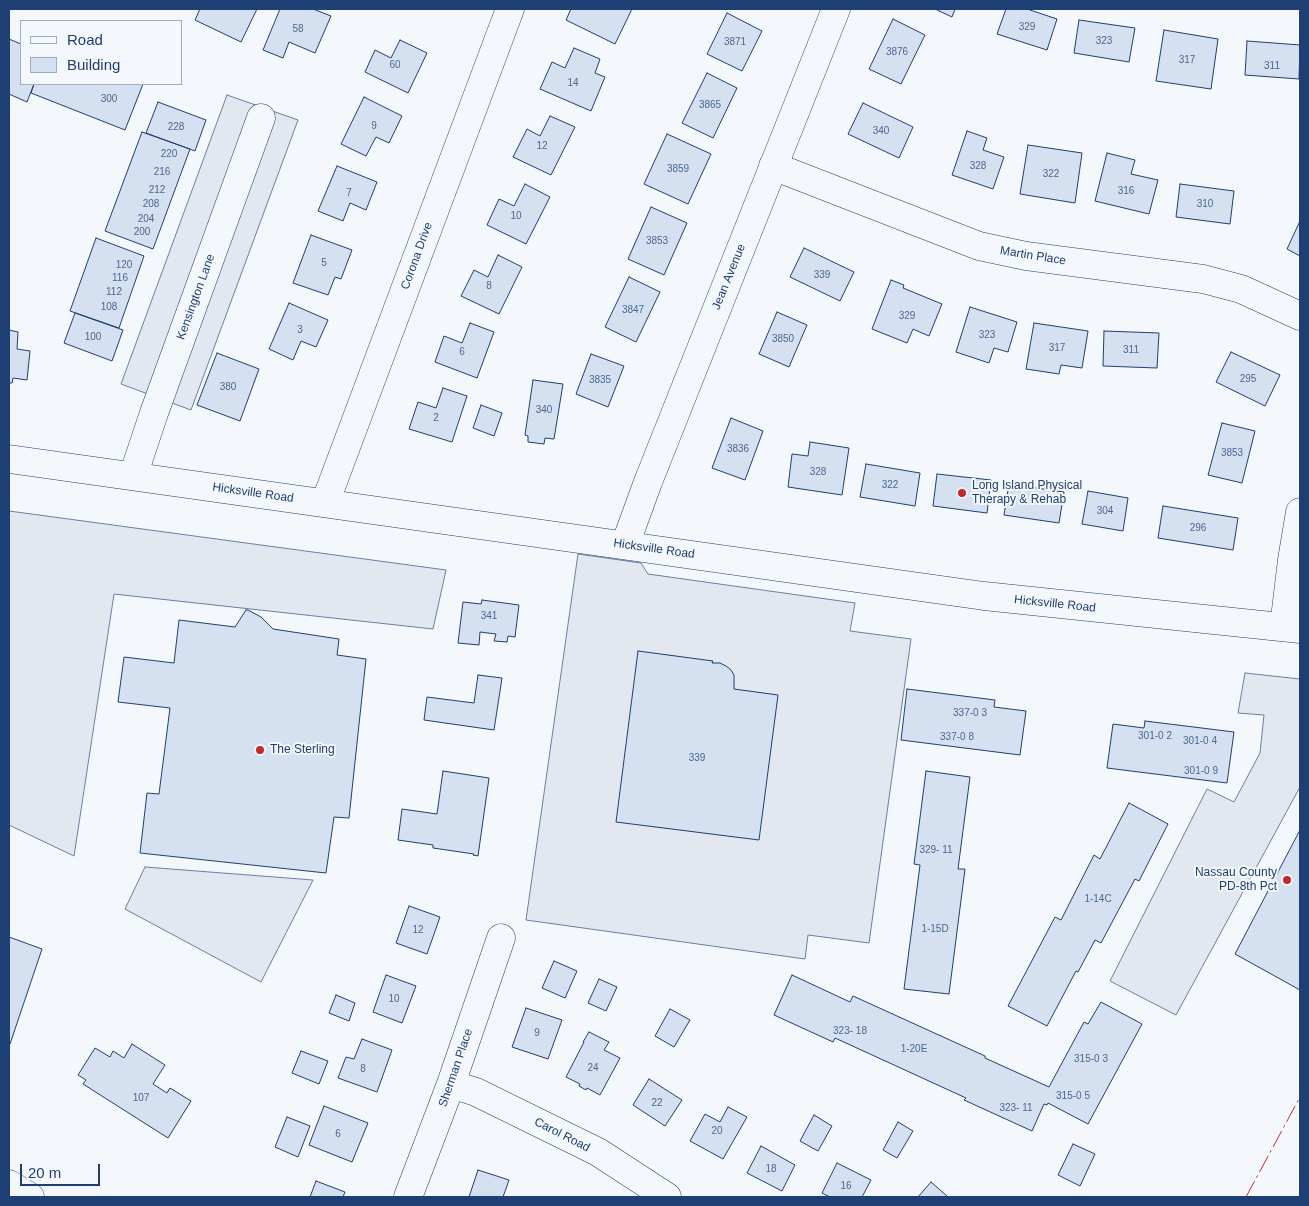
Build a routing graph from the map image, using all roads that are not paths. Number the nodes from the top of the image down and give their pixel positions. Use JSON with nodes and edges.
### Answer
{"nodes":[{"id":1,"x":836,"y":9,"type":"edge"},
{"id":2,"x":503,"y":11,"type":"edge"},
{"id":3,"x":260,"y":118,"type":"dead end"},
{"id":4,"x":773,"y":166,"type":"junction"},
{"id":5,"x":1300,"y":316,"type":"edge"},
{"id":6,"x":9,"y":459,"type":"edge"},
{"id":7,"x":133,"y":476,"type":"junction"},
{"id":8,"x":326,"y":503,"type":"junction"},
{"id":9,"x":1300,"y":512,"type":"edge"},
{"id":10,"x":625,"y":545,"type":"junction"},
{"id":11,"x":1292,"y":628,"type":"edge"},
{"id":12,"x":501,"y":938,"type":"dead end"},
{"id":13,"x":452,"y":1084,"type":"junction"},
{"id":14,"x":9,"y":1184,"type":"edge"},
{"id":15,"x":30,"y":1197,"type":"edge"},
{"id":16,"x":408,"y":1197,"type":"edge"},
{"id":17,"x":667,"y":1197,"type":"edge"}],
"edges":[{"from":1,"to":4,"type":"street","name":"Jean Avenue"},
{"from":2,"to":8,"type":"street","name":"Corona Drive"},
{"from":3,"to":7,"type":"street","name":"Kensington Lane"},
{"from":4,"to":5,"type":"street","name":"Martin Place"},
{"from":4,"to":10,"type":"street","name":"Jean Avenue"},
{"from":6,"to":7,"type":"street","name":"Hicksville Road"},
{"from":7,"to":8,"type":"street","name":"Hicksville Road"},
{"from":8,"to":10,"type":"street","name":"Hicksville Road"},
{"from":9,"to":11,"type":"street"},
{"from":10,"to":11,"type":"street","name":"Hicksville Road"},
{"from":12,"to":13,"type":"street","name":"Sherman Place"},
{"from":13,"to":16,"type":"street","name":"Sherman Place"},
{"from":13,"to":17,"type":"street","name":"Carol Road"},
{"from":14,"to":15,"type":"street"}]}
